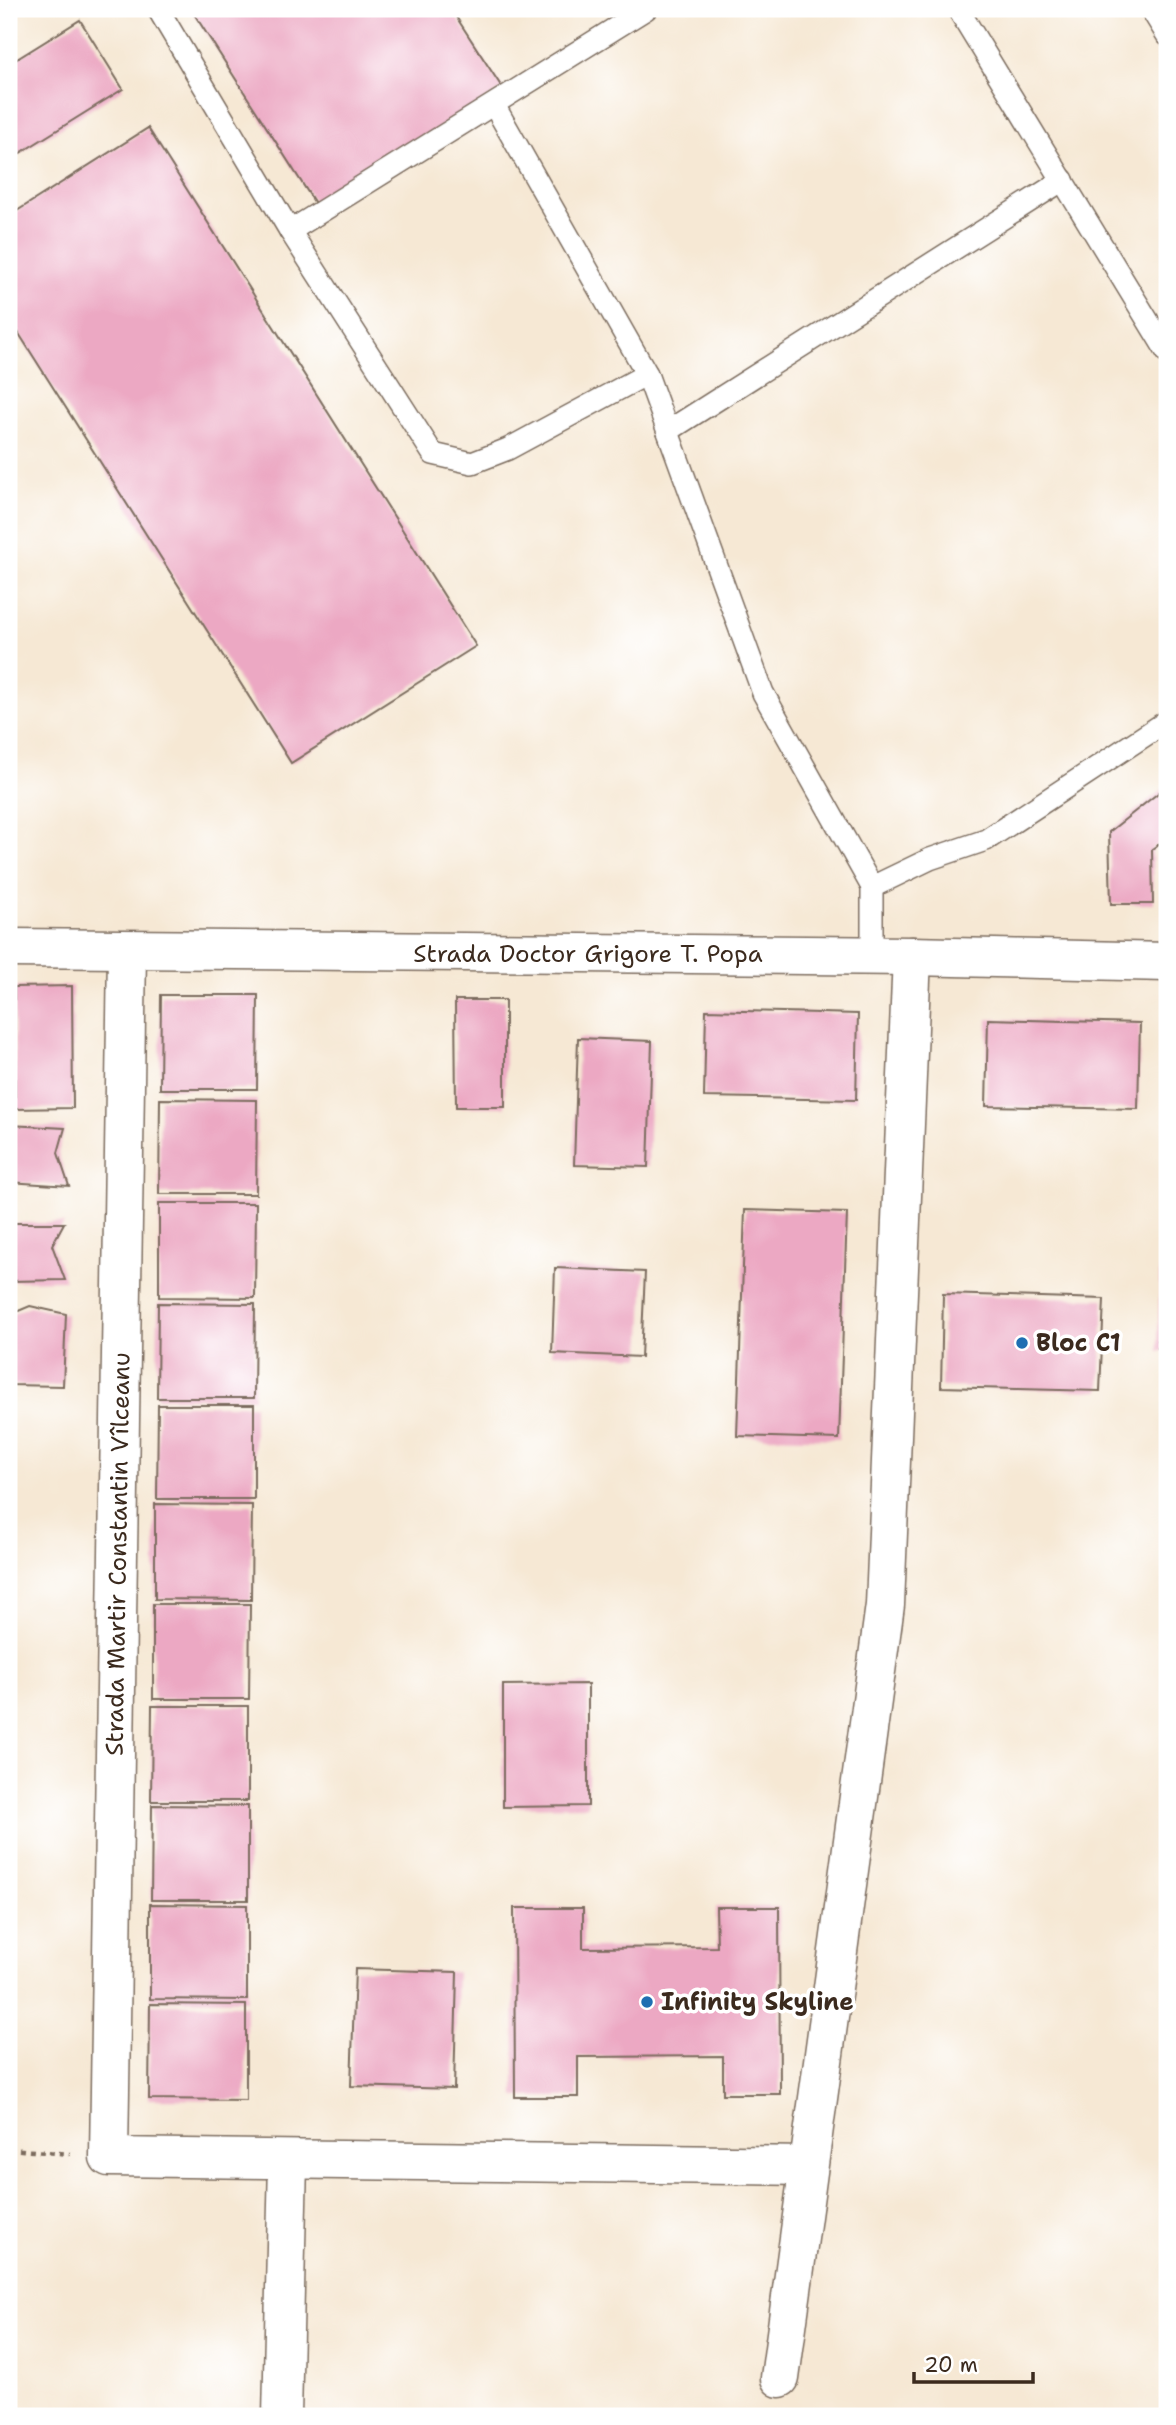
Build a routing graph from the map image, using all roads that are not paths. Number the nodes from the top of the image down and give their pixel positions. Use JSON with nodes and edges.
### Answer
{"nodes":[{"id":1,"x":158,"y":9,"type":"edge"},
{"id":2,"x":646,"y":9,"type":"edge"},
{"id":3,"x":958,"y":9,"type":"edge"},
{"id":4,"x":1151,"y":9,"type":"edge"},
{"id":5,"x":1167,"y":35,"type":"edge"},
{"id":6,"x":494,"y":105,"type":"junction"},
{"id":7,"x":1063,"y":180,"type":"junction"},
{"id":8,"x":290,"y":232,"type":"junction"},
{"id":9,"x":1160,"y":323,"type":"edge"},
{"id":10,"x":1167,"y":352,"type":"edge"},
{"id":11,"x":647,"y":374,"type":"junction"},
{"id":12,"x":668,"y":431,"type":"junction"},
{"id":13,"x":1167,"y":721,"type":"edge"},
{"id":14,"x":872,"y":887,"type":"junction"},
{"id":15,"x":9,"y":948,"type":"edge"},
{"id":16,"x":127,"y":951,"type":"junction"},
{"id":17,"x":872,"y":956,"type":"junction"},
{"id":18,"x":912,"y":956,"type":"junction"},
{"id":19,"x":1167,"y":962,"type":"edge"},
{"id":20,"x":288,"y":2162,"type":"junction"},
{"id":21,"x":808,"y":2166,"type":"junction"},
{"id":22,"x":780,"y":2378,"type":"dead end"},
{"id":23,"x":282,"y":2416,"type":"edge"}],
"edges":[{"from":1,"to":8,"type":"lane"},
{"from":2,"to":6,"type":"lane"},
{"from":3,"to":7,"type":"lane"},
{"from":4,"to":5,"type":"lane"},
{"from":6,"to":8,"type":"lane"},
{"from":6,"to":11,"type":"lane"},
{"from":7,"to":9,"type":"lane"},
{"from":7,"to":12,"type":"lane"},
{"from":8,"to":11,"type":"lane"},
{"from":9,"to":10,"type":"lane"},
{"from":11,"to":12,"type":"lane"},
{"from":12,"to":14,"type":"lane"},
{"from":13,"to":14,"type":"lane"},
{"from":14,"to":17,"type":"lane"},
{"from":15,"to":16,"type":"street","name":"Strada Doctor Grigore T. Popa"},
{"from":16,"to":17,"type":"street","name":"Strada Doctor Grigore T. Popa"},
{"from":16,"to":20,"type":"street","name":"Strada Martir Constantin Vîlceanu"},
{"from":17,"to":18,"type":"street","name":"Strada Doctor Grigore T. Popa"},
{"from":18,"to":19,"type":"street","name":"Strada Doctor Grigore T. Popa"},
{"from":18,"to":21,"type":"street"},
{"from":20,"to":21,"type":"street"},
{"from":20,"to":23,"type":"street"},
{"from":21,"to":22,"type":"street"}]}
